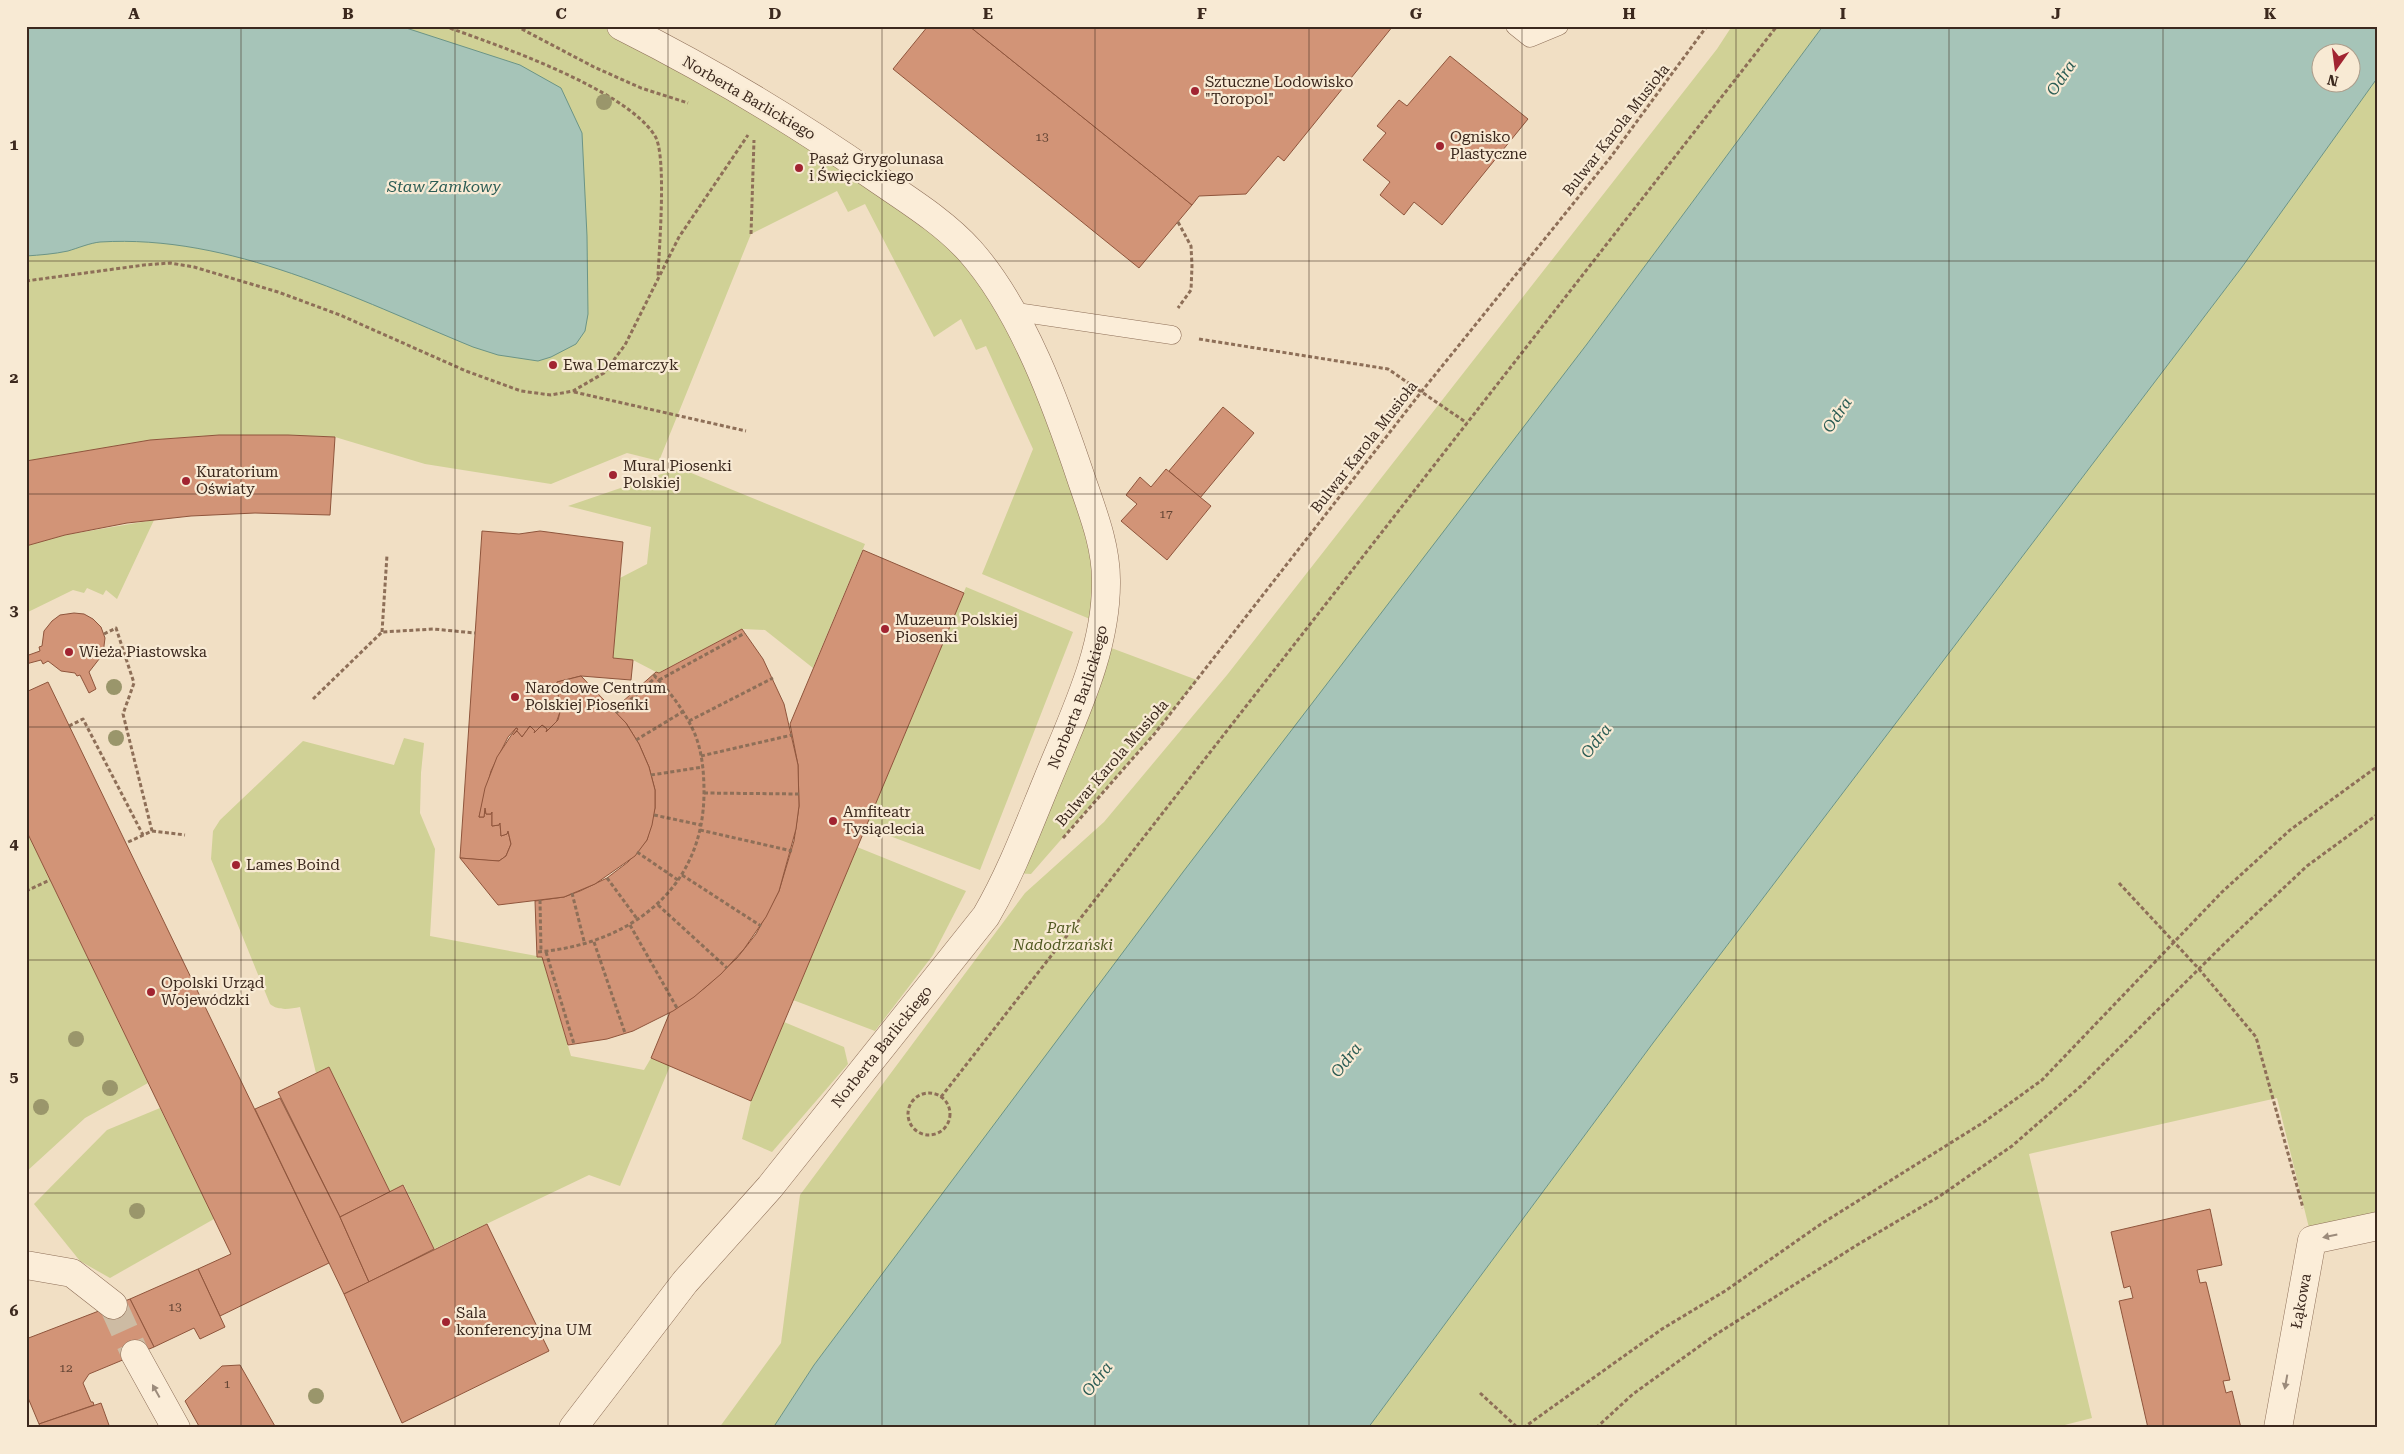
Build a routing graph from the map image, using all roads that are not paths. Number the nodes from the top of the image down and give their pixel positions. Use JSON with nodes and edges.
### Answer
{"nodes":[{"id":1,"x":621,"y":26,"type":"edge"},
{"id":2,"x":1516,"y":26,"type":"edge"},
{"id":3,"x":1559,"y":26,"type":"edge"},
{"id":4,"x":656,"y":35,"type":"edge"},
{"id":5,"x":1010,"y":311,"type":"junction"},
{"id":6,"x":1172,"y":335,"type":"road end"},
{"id":7,"x":2378,"y":1226,"type":"edge"},
{"id":8,"x":26,"y":1265,"type":"edge"},
{"id":9,"x":113,"y":1306,"type":"tunnel mouth"},
{"id":10,"x":135,"y":1354,"type":"tunnel mouth"},
{"id":11,"x":176,"y":1428,"type":"edge"},
{"id":12,"x":573,"y":1428,"type":"edge"},
{"id":13,"x":2278,"y":1428,"type":"edge"}],
"edges":[{"from":1,"to":4,"type":"street","name":"Norberta Barlickiego"},
{"from":2,"to":3,"type":"lane"},
{"from":4,"to":5,"type":"street","name":"Norberta Barlickiego"},
{"from":5,"to":6,"type":"lane"},
{"from":5,"to":12,"type":"street","name":"Norberta Barlickiego"},
{"from":7,"to":13,"type":"street","name":"Łąkowa","one_way":true},
{"from":8,"to":9,"type":"street"},
{"from":11,"to":10,"type":"street","one_way":true}]}
